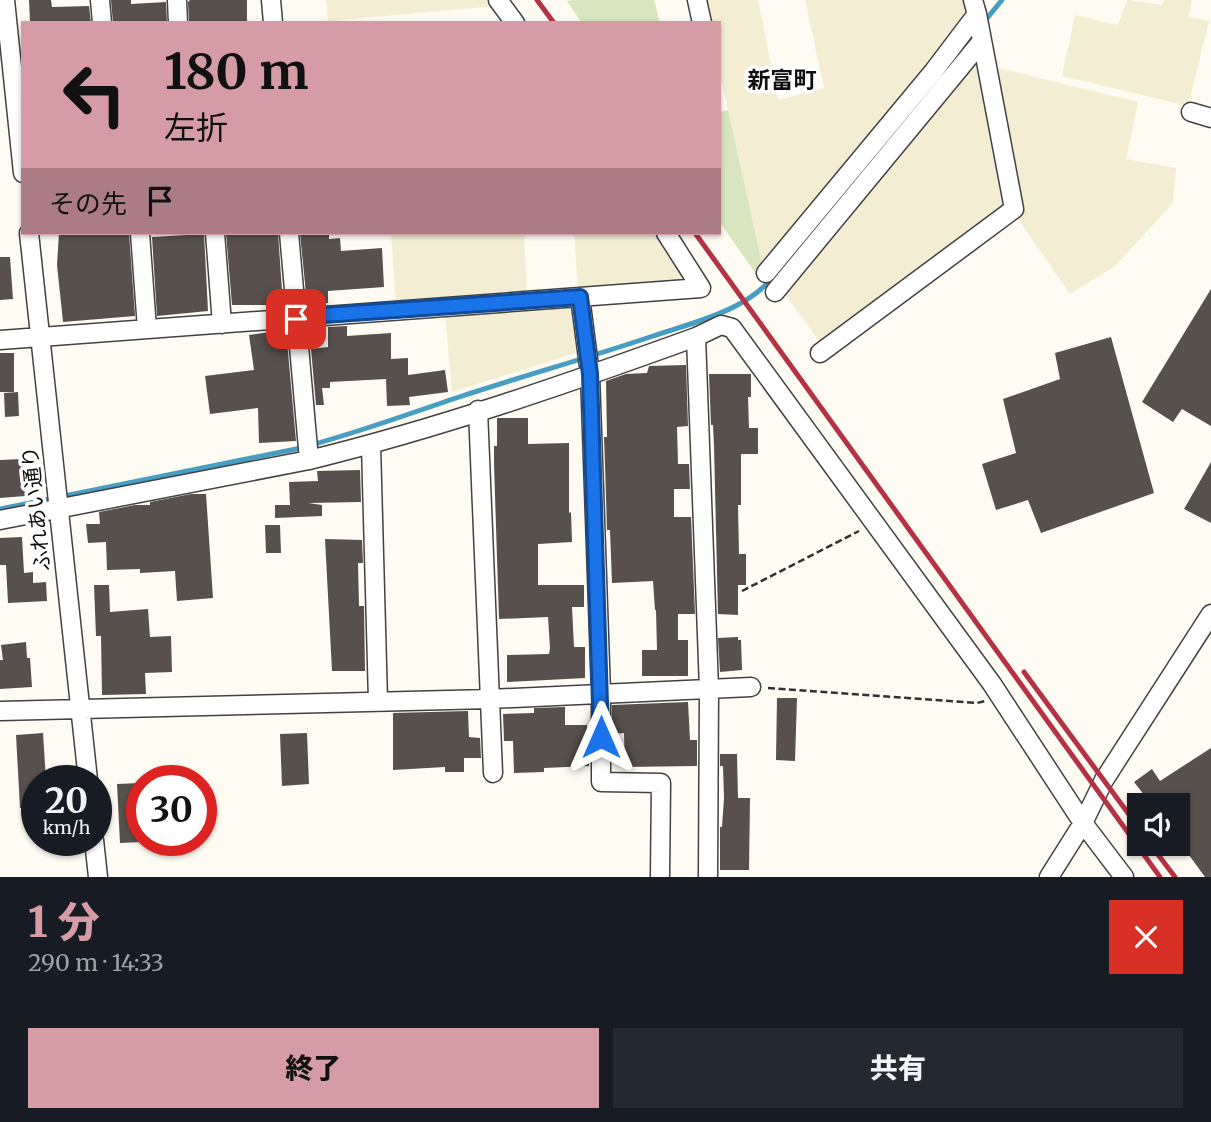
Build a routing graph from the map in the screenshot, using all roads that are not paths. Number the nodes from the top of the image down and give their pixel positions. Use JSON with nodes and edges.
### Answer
{"nodes":[{"id":1,"x":5,"y":0,"type":"edge"},
{"id":2,"x":100,"y":0,"type":"edge"},
{"id":3,"x":177,"y":0,"type":"edge"},
{"id":4,"x":271,"y":0,"type":"edge"},
{"id":5,"x":498,"y":0,"type":"edge"},
{"id":6,"x":696,"y":0,"type":"edge"},
{"id":7,"x":975,"y":7,"type":"edge"},
{"id":8,"x":102,"y":21,"type":"edge"},
{"id":9,"x":178,"y":21,"type":"edge"},
{"id":10,"x":273,"y":21,"type":"edge"},
{"id":11,"x":514,"y":21,"type":"edge"},
{"id":12,"x":701,"y":21,"type":"edge"},
{"id":13,"x":982,"y":41,"type":"junction"},
{"id":14,"x":11,"y":56,"type":"edge"},
{"id":15,"x":1191,"y":113,"type":"dead end"},
{"id":16,"x":1211,"y":118,"type":"edge"},
{"id":17,"x":21,"y":154,"type":"edge"},
{"id":18,"x":29,"y":235,"type":"edge"},
{"id":19,"x":140,"y":235,"type":"edge"},
{"id":20,"x":215,"y":235,"type":"edge"},
{"id":21,"x":289,"y":235,"type":"edge"},
{"id":22,"x":667,"y":235,"type":"edge"},
{"id":23,"x":766,"y":273,"type":"dead end"},
{"id":24,"x":775,"y":292,"type":"dead end"},
{"id":25,"x":580,"y":297,"type":"junction"},
{"id":26,"x":296,"y":319,"type":"junction"},
{"id":27,"x":222,"y":324,"type":"junction"},
{"id":28,"x":147,"y":330,"type":"junction"},
{"id":29,"x":40,"y":337,"type":"junction"},
{"id":30,"x":696,"y":337,"type":"junction"},
{"id":31,"x":0,"y":340,"type":"edge"},
{"id":32,"x":820,"y":353,"type":"dead end"},
{"id":33,"x":590,"y":374,"type":"junction"},
{"id":34,"x":478,"y":411,"type":"junction"},
{"id":35,"x":371,"y":444,"type":"junction"},
{"id":36,"x":309,"y":460,"type":"junction"},
{"id":37,"x":59,"y":509,"type":"junction"},
{"id":38,"x":0,"y":520,"type":"edge"},
{"id":39,"x":1211,"y":614,"type":"edge"},
{"id":40,"x":751,"y":687,"type":"road end"},
{"id":41,"x":709,"y":688,"type":"junction"},
{"id":42,"x":601,"y":692,"type":"junction"},
{"id":43,"x":490,"y":699,"type":"junction"},
{"id":44,"x":378,"y":701,"type":"junction"},
{"id":45,"x":81,"y":710,"type":"junction"},
{"id":46,"x":0,"y":711,"type":"edge"},
{"id":47,"x":86,"y":765,"type":"edge"},
{"id":48,"x":493,"y":773,"type":"dead end"},
{"id":49,"x":1083,"y":822,"type":"junction"},
{"id":50,"x":96,"y":856,"type":"edge"},
{"id":51,"x":98,"y":877,"type":"edge"},
{"id":52,"x":660,"y":877,"type":"edge"},
{"id":53,"x":708,"y":877,"type":"edge"},
{"id":54,"x":1049,"y":877,"type":"edge"},
{"id":55,"x":1124,"y":877,"type":"edge"}],
"edges":[{"from":1,"to":14,"type":"street"},
{"from":2,"to":8,"type":"street"},
{"from":3,"to":9,"type":"street"},
{"from":4,"to":10,"type":"street"},
{"from":5,"to":11,"type":"street"},
{"from":6,"to":12,"type":"street"},
{"from":7,"to":13,"type":"street"},
{"from":7,"to":23,"type":"street"},
{"from":13,"to":24,"type":"street"},
{"from":13,"to":32,"type":"street"},
{"from":14,"to":17,"type":"street"},
{"from":15,"to":16,"type":"street"},
{"from":18,"to":29,"type":"street","name":"ふれあい通り"},
{"from":19,"to":28,"type":"street"},
{"from":20,"to":27,"type":"street"},
{"from":21,"to":26,"type":"street"},
{"from":22,"to":25,"type":"street"},
{"from":25,"to":26,"type":"street"},
{"from":25,"to":33,"type":"street"},
{"from":26,"to":27,"type":"street"},
{"from":26,"to":36,"type":"street"},
{"from":27,"to":28,"type":"street"},
{"from":28,"to":29,"type":"street"},
{"from":29,"to":31,"type":"street"},
{"from":29,"to":37,"type":"street","name":"ふれあい通り"},
{"from":30,"to":33,"type":"street"},
{"from":30,"to":41,"type":"street"},
{"from":30,"to":49,"type":"street"},
{"from":33,"to":34,"type":"street"},
{"from":33,"to":42,"type":"street"},
{"from":34,"to":35,"type":"street"},
{"from":34,"to":43,"type":"street"},
{"from":35,"to":36,"type":"street"},
{"from":35,"to":44,"type":"street"},
{"from":36,"to":37,"type":"street"},
{"from":37,"to":38,"type":"street"},
{"from":37,"to":45,"type":"street","name":"ふれあい通り"},
{"from":39,"to":49,"type":"street"},
{"from":40,"to":41,"type":"street"},
{"from":41,"to":42,"type":"street"},
{"from":41,"to":53,"type":"street"},
{"from":42,"to":43,"type":"street"},
{"from":42,"to":52,"type":"street"},
{"from":43,"to":44,"type":"street"},
{"from":43,"to":48,"type":"street"},
{"from":44,"to":45,"type":"street"},
{"from":45,"to":46,"type":"street"},
{"from":45,"to":47,"type":"street","name":"ふれあい通り"},
{"from":49,"to":54,"type":"street"},
{"from":49,"to":55,"type":"street"},
{"from":50,"to":51,"type":"street"}]}
